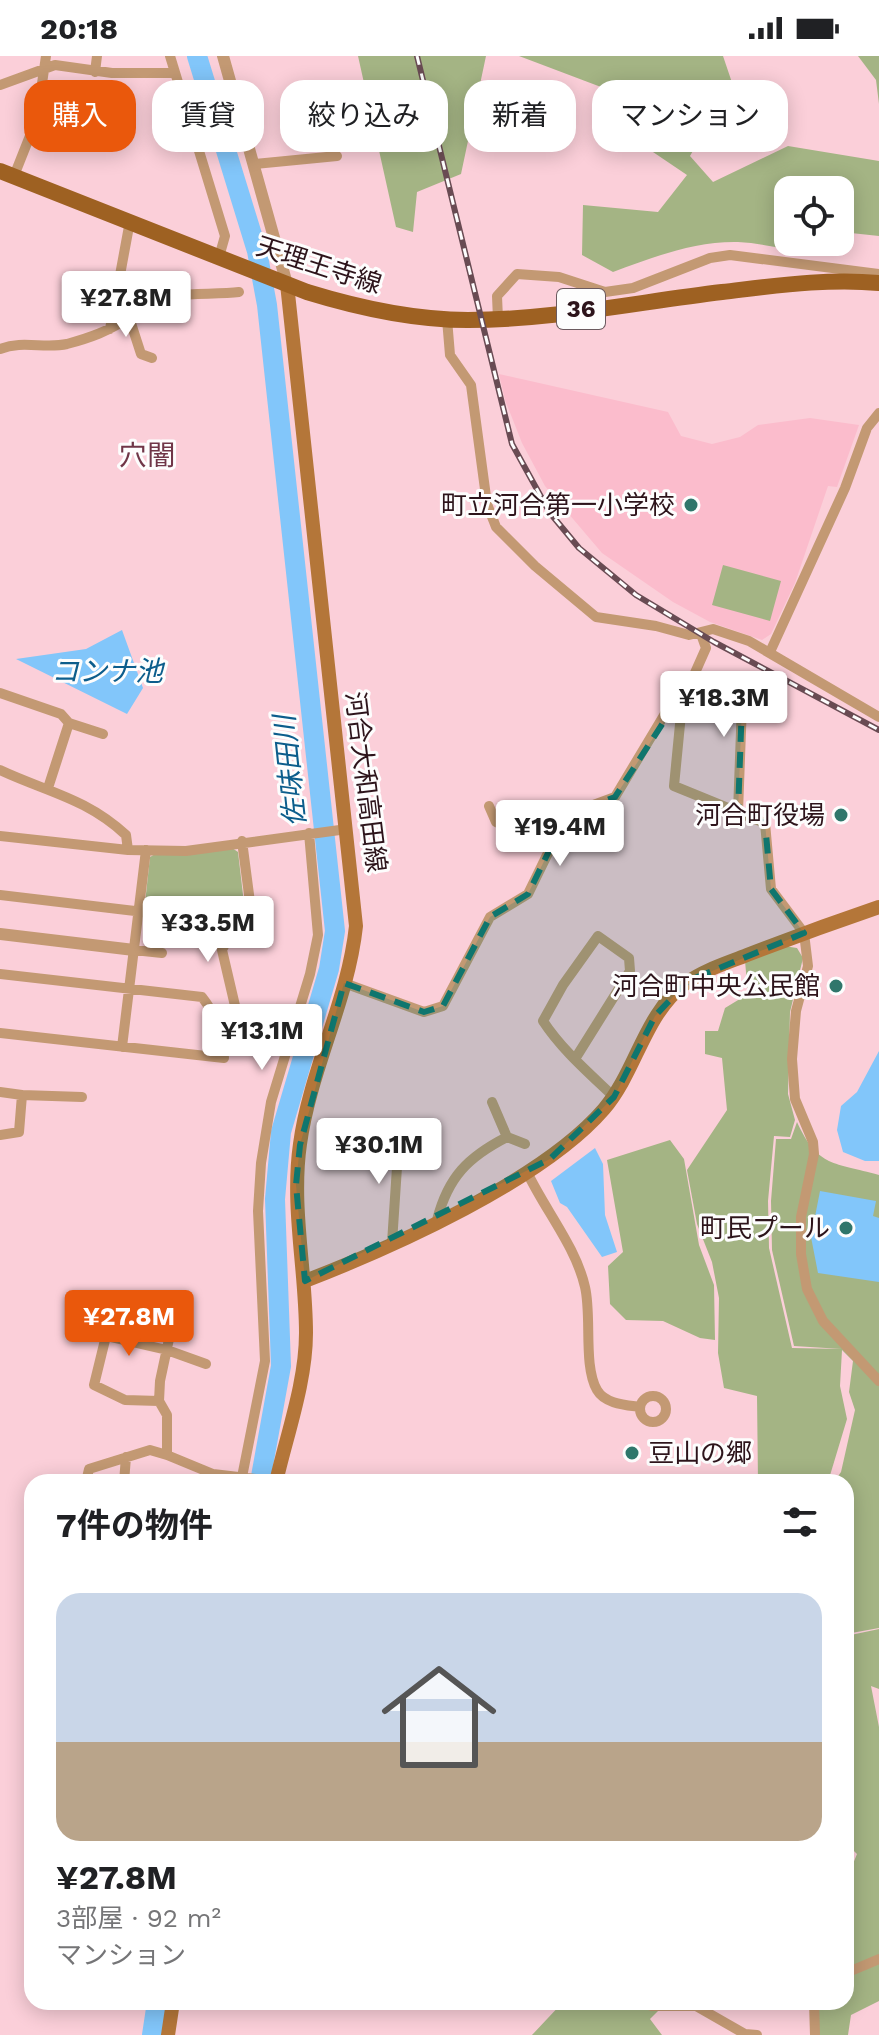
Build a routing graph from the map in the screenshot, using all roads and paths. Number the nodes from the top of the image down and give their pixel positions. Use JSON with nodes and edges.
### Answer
{"nodes":[{"id":1,"x":46,"y":56,"type":"edge"},
{"id":2,"x":97,"y":56,"type":"edge"},
{"id":3,"x":170,"y":56,"type":"edge"},
{"id":4,"x":223,"y":56,"type":"edge"},
{"id":5,"x":44,"y":69,"type":"junction"},
{"id":6,"x":95,"y":72,"type":"junction"},
{"id":7,"x":174,"y":73,"type":"junction"},
{"id":8,"x":0,"y":85,"type":"edge"},
{"id":9,"x":337,"y":156,"type":"dead end"},
{"id":10,"x":255,"y":164,"type":"junction"},
{"id":11,"x":7,"y":173,"type":"edge"},
{"id":12,"x":130,"y":221,"type":"junction"},
{"id":13,"x":219,"y":257,"type":"junction"},
{"id":14,"x":879,"y":274,"type":"edge"},
{"id":15,"x":282,"y":282,"type":"junction"},
{"id":16,"x":879,"y":283,"type":"edge"},
{"id":17,"x":239,"y":292,"type":"dead end"},
{"id":18,"x":129,"y":317,"type":"junction"},
{"id":19,"x":447,"y":319,"type":"junction"},
{"id":20,"x":498,"y":319,"type":"junction"},
{"id":21,"x":110,"y":329,"type":"junction"},
{"id":22,"x":0,"y":349,"type":"edge"},
{"id":23,"x":152,"y":358,"type":"dead end"},
{"id":24,"x":879,"y":413,"type":"edge"},
{"id":25,"x":701,"y":634,"type":"junction"},
{"id":26,"x":770,"y":652,"type":"junction"},
{"id":27,"x":694,"y":675,"type":"junction"},
{"id":28,"x":0,"y":693,"type":"edge"},
{"id":29,"x":669,"y":707,"type":"junction"},
{"id":30,"x":879,"y":717,"type":"edge"},
{"id":31,"x":69,"y":723,"type":"junction"},
{"id":32,"x":103,"y":734,"type":"dead end"},
{"id":33,"x":0,"y":770,"type":"edge"},
{"id":34,"x":48,"y":788,"type":"junction"},
{"id":35,"x":489,"y":806,"type":"dead end"},
{"id":36,"x":738,"y":812,"type":"junction"},
{"id":37,"x":347,"y":829,"type":"junction"},
{"id":38,"x":544,"y":831,"type":"junction"},
{"id":39,"x":309,"y":833,"type":"junction"},
{"id":40,"x":0,"y":836,"type":"edge"},
{"id":41,"x":242,"y":841,"type":"junction"},
{"id":42,"x":128,"y":850,"type":"junction"},
{"id":43,"x":146,"y":850,"type":"junction"},
{"id":44,"x":0,"y":895,"type":"edge"},
{"id":45,"x":879,"y":907,"type":"edge"},
{"id":46,"x":139,"y":912,"type":"junction"},
{"id":47,"x":236,"y":923,"type":"junction"},
{"id":48,"x":804,"y":933,"type":"junction"},
{"id":49,"x":0,"y":934,"type":"edge"},
{"id":50,"x":134,"y":950,"type":"junction"},
{"id":51,"x":162,"y":953,"type":"dead end"},
{"id":52,"x":0,"y":974,"type":"edge"},
{"id":53,"x":344,"y":983,"type":"junction"},
{"id":54,"x":130,"y":989,"type":"junction"},
{"id":55,"x":236,"y":1010,"type":"dead end"},
{"id":56,"x":0,"y":1033,"type":"edge"},
{"id":57,"x":122,"y":1047,"type":"junction"},
{"id":58,"x":575,"y":1059,"type":"junction"},
{"id":59,"x":0,"y":1092,"type":"edge"},
{"id":60,"x":22,"y":1095,"type":"junction"},
{"id":61,"x":82,"y":1097,"type":"dead end"},
{"id":62,"x":614,"y":1097,"type":"junction"},
{"id":63,"x":492,"y":1102,"type":"dead end"},
{"id":64,"x":390,"y":1126,"type":"dead end"},
{"id":65,"x":0,"y":1135,"type":"edge"},
{"id":66,"x":507,"y":1137,"type":"junction"},
{"id":67,"x":525,"y":1144,"type":"dead end"},
{"id":68,"x":527,"y":1172,"type":"junction"},
{"id":69,"x":437,"y":1220,"type":"junction"},
{"id":70,"x":392,"y":1243,"type":"junction"},
{"id":71,"x":305,"y":1281,"type":"junction"},
{"id":72,"x":178,"y":1297,"type":"dead end"},
{"id":73,"x":167,"y":1350,"type":"junction"},
{"id":74,"x":206,"y":1364,"type":"dead end"},
{"id":75,"x":879,"y":1381,"type":"edge"},
{"id":76,"x":159,"y":1401,"type":"junction"},
{"id":77,"x":640,"y":1407,"type":"dead end"},
{"id":78,"x":167,"y":1455,"type":"junction"},
{"id":79,"x":126,"y":1457,"type":"junction"},
{"id":80,"x":88,"y":1474,"type":"edge"},
{"id":81,"x":125,"y":1474,"type":"edge"},
{"id":82,"x":213,"y":1474,"type":"edge"},
{"id":83,"x":242,"y":1474,"type":"edge"},
{"id":84,"x":279,"y":1474,"type":"edge"},
{"id":85,"x":879,"y":1959,"type":"edge"},
{"id":86,"x":854,"y":1970,"type":"edge"},
{"id":87,"x":172,"y":2010,"type":"edge"},
{"id":88,"x":703,"y":2010,"type":"edge"},
{"id":89,"x":814,"y":2010,"type":"edge"},
{"id":90,"x":168,"y":2035,"type":"edge"},
{"id":91,"x":757,"y":2035,"type":"edge"},
{"id":92,"x":815,"y":2035,"type":"edge"}],
"edges":[{"from":1,"to":5,"type":"street"},
{"from":2,"to":6,"type":"street"},
{"from":3,"to":7,"type":"street"},
{"from":4,"to":10,"type":"street"},
{"from":5,"to":6,"type":"street"},
{"from":5,"to":8,"type":"street"},
{"from":5,"to":11,"type":"street"},
{"from":6,"to":7,"type":"street"},
{"from":7,"to":13,"type":"street"},
{"from":9,"to":10,"type":"street"},
{"from":10,"to":15,"type":"street"},
{"from":11,"to":12,"type":"main road","name":"天理王寺線","number":"36"},
{"from":12,"to":13,"type":"main road","name":"天理王寺線","number":"36"},
{"from":12,"to":21,"type":"street"},
{"from":13,"to":15,"type":"main road","name":"天理王寺線","number":"36"},
{"from":14,"to":20,"type":"street"},
{"from":15,"to":19,"type":"main road","name":"天理王寺線","number":"36"},
{"from":15,"to":37,"type":"main road","name":"河合大和高田線"},
{"from":16,"to":20,"type":"main road","name":"天理王寺線","number":"36"},
{"from":17,"to":18,"type":"street"},
{"from":18,"to":21,"type":"street"},
{"from":18,"to":23,"type":"street"},
{"from":19,"to":20,"type":"main road","name":"天理王寺線","number":"36"},
{"from":19,"to":25,"type":"street"},
{"from":21,"to":22,"type":"street"},
{"from":24,"to":26,"type":"street"},
{"from":25,"to":26,"type":"street"},
{"from":25,"to":27,"type":"street"},
{"from":26,"to":30,"type":"street"},
{"from":27,"to":29,"type":"street"},
{"from":27,"to":36,"type":"street"},
{"from":28,"to":31,"type":"street"},
{"from":29,"to":36,"type":"street"},
{"from":29,"to":38,"type":"street"},
{"from":31,"to":32,"type":"street"},
{"from":31,"to":34,"type":"street"},
{"from":33,"to":34,"type":"street"},
{"from":34,"to":42,"type":"street"},
{"from":35,"to":38,"type":"street"},
{"from":36,"to":48,"type":"street"},
{"from":37,"to":39,"type":"street"},
{"from":37,"to":53,"type":"main road","name":"河合大和高田線"},
{"from":38,"to":53,"type":"street"},
{"from":39,"to":41,"type":"street"},
{"from":39,"to":83,"type":"street"},
{"from":40,"to":42,"type":"street"},
{"from":41,"to":43,"type":"street"},
{"from":41,"to":47,"type":"street"},
{"from":42,"to":43,"type":"street"},
{"from":43,"to":46,"type":"street"},
{"from":44,"to":46,"type":"street"},
{"from":45,"to":48,"type":"main road"},
{"from":46,"to":47,"type":"street"},
{"from":46,"to":50,"type":"street"},
{"from":47,"to":55,"type":"street"},
{"from":48,"to":62,"type":"main road"},
{"from":48,"to":75,"type":"street"},
{"from":49,"to":50,"type":"street"},
{"from":50,"to":51,"type":"street"},
{"from":50,"to":54,"type":"street"},
{"from":52,"to":54,"type":"street"},
{"from":53,"to":71,"type":"main road","name":"河合大和高田線"},
{"from":54,"to":57,"type":"street"},
{"from":54,"to":57,"type":"street"},
{"from":56,"to":57,"type":"street"},
{"from":58,"to":58,"type":"street"},
{"from":58,"to":62,"type":"street"},
{"from":59,"to":60,"type":"street"},
{"from":60,"to":61,"type":"street"},
{"from":60,"to":65,"type":"street"},
{"from":62,"to":68,"type":"main road"},
{"from":63,"to":66,"type":"street"},
{"from":64,"to":70,"type":"street"},
{"from":66,"to":67,"type":"street"},
{"from":66,"to":69,"type":"street"},
{"from":68,"to":69,"type":"main road"},
{"from":68,"to":77,"type":"street"},
{"from":69,"to":70,"type":"main road"},
{"from":70,"to":71,"type":"main road"},
{"from":71,"to":84,"type":"main road","name":"河合大和高田線"},
{"from":72,"to":73,"type":"street"},
{"from":73,"to":74,"type":"street"},
{"from":73,"to":76,"type":"street"},
{"from":73,"to":76,"type":"street"},
{"from":76,"to":78,"type":"street"},
{"from":78,"to":79,"type":"street"},
{"from":78,"to":82,"type":"street"},
{"from":79,"to":80,"type":"street"},
{"from":79,"to":81,"type":"street"},
{"from":85,"to":86,"type":"street"},
{"from":87,"to":90,"type":"main road"},
{"from":88,"to":91,"type":"street"},
{"from":89,"to":92,"type":"street"}]}
